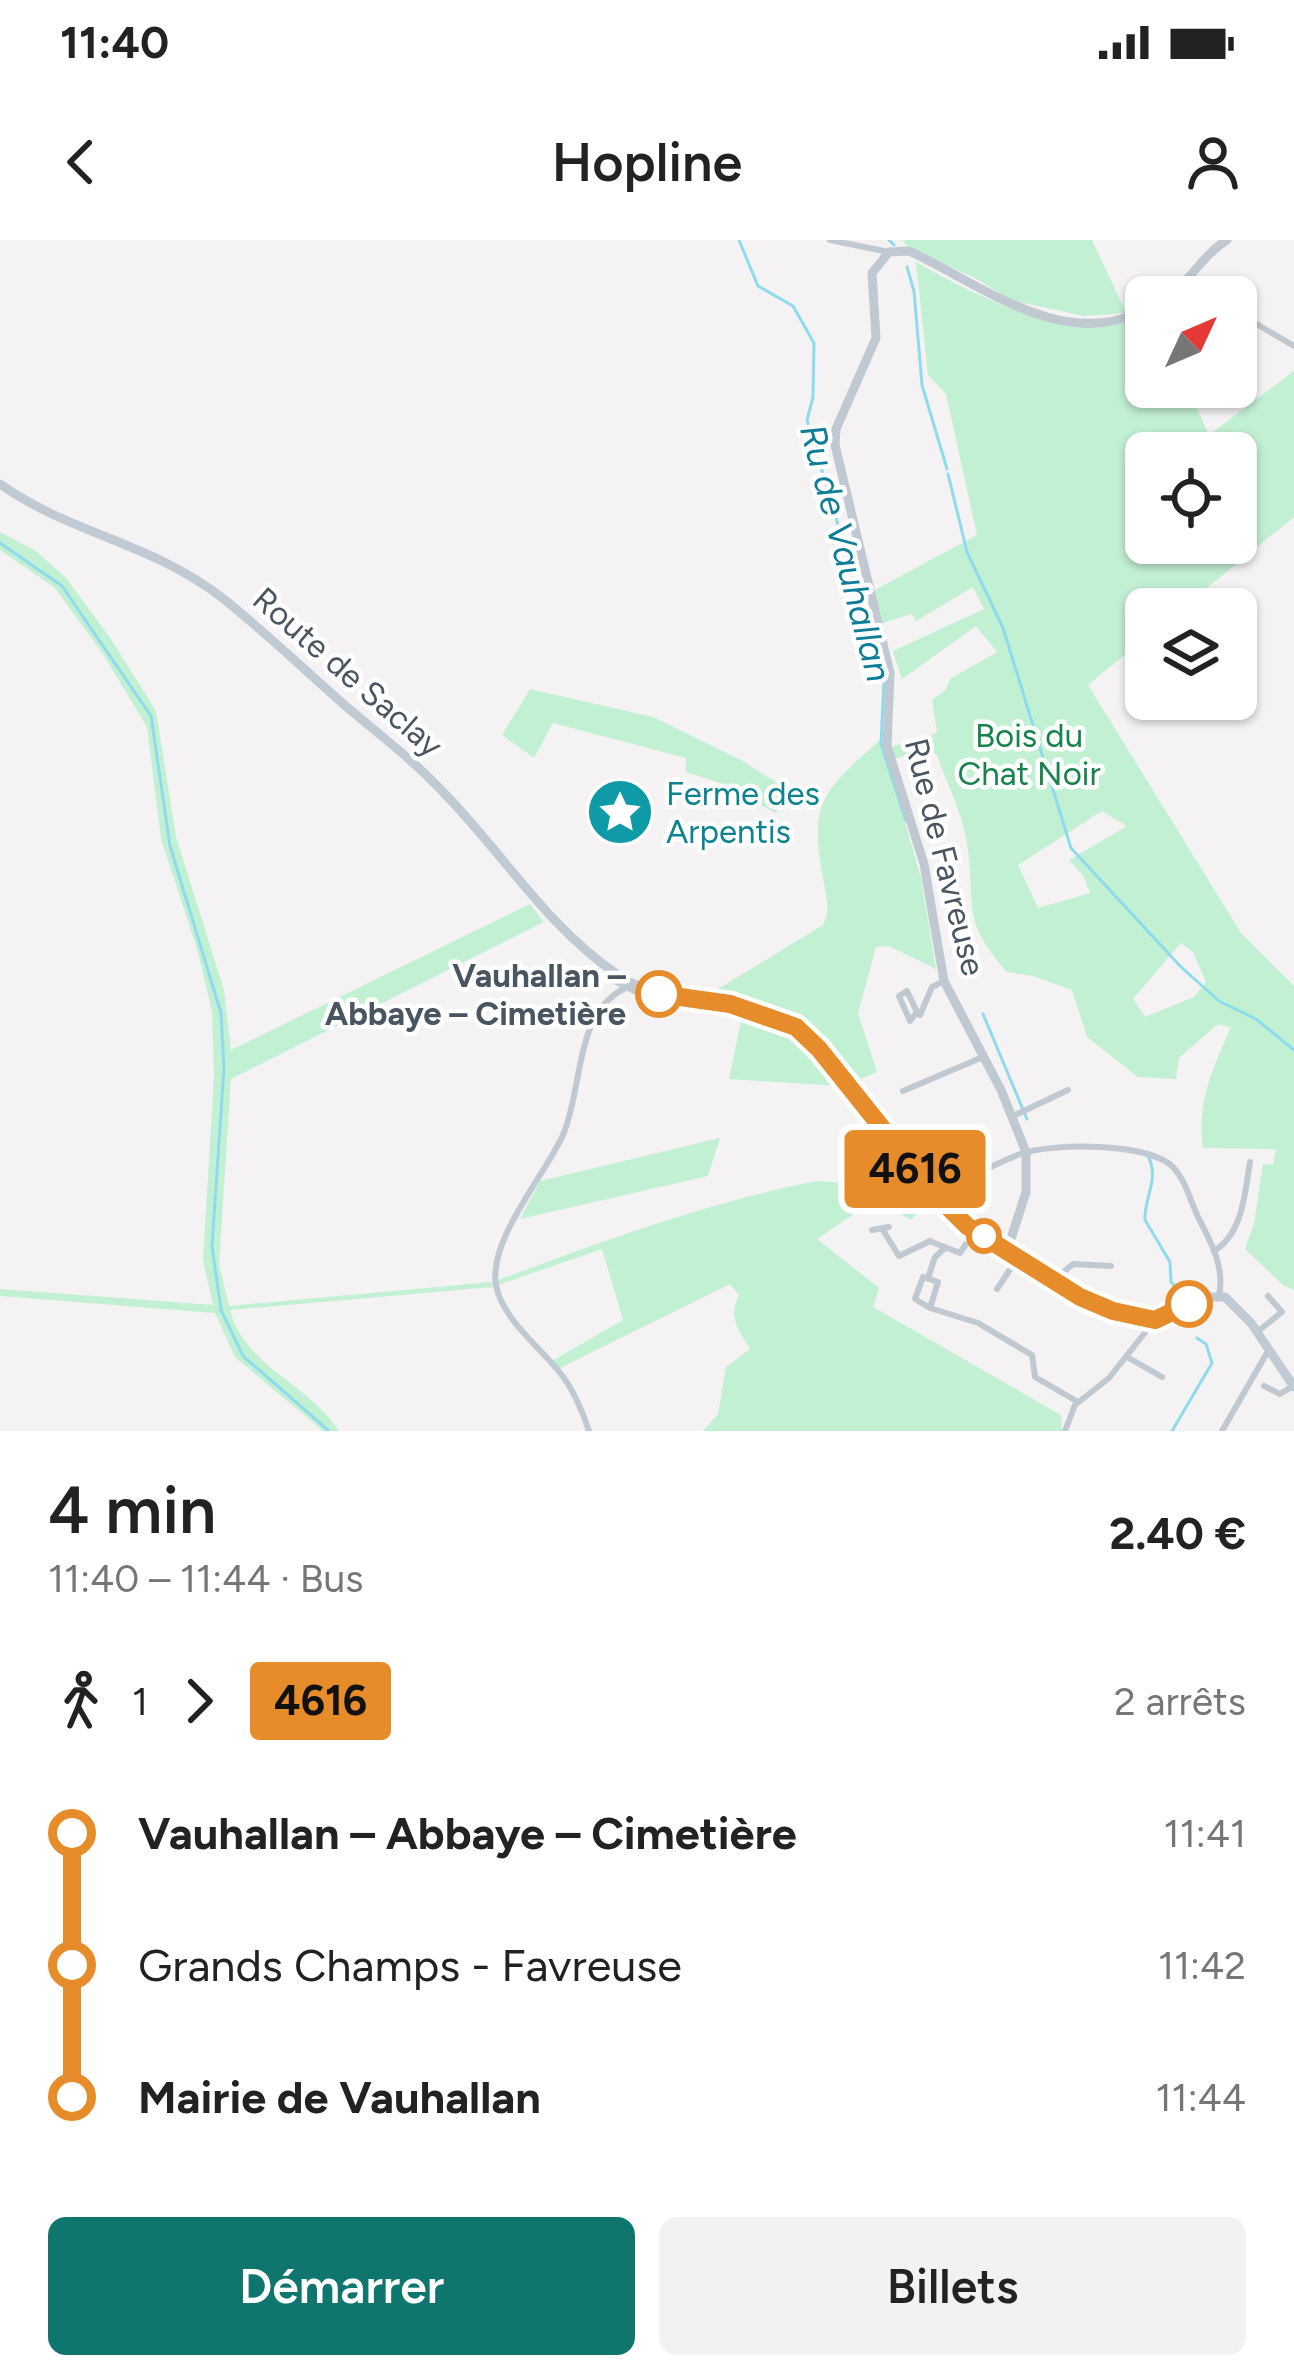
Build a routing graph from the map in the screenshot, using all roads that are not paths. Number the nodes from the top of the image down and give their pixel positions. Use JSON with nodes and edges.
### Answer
{"nodes":[{"id":1,"x":830,"y":240,"type":"edge"},
{"id":2,"x":1227,"y":240,"type":"edge"},
{"id":3,"x":889,"y":252,"type":"junction"},
{"id":4,"x":1193,"y":276,"type":"edge"},
{"id":5,"x":1125,"y":319,"type":"edge"},
{"id":6,"x":1257,"y":324,"type":"edge"},
{"id":7,"x":1294,"y":346,"type":"edge"},
{"id":8,"x":0,"y":484,"type":"edge"},
{"id":9,"x":597,"y":960,"type":"junction"},
{"id":10,"x":944,"y":981,"type":"junction"},
{"id":11,"x":618,"y":988,"type":"junction"},
{"id":12,"x":644,"y":990,"type":"junction"},
{"id":13,"x":702,"y":999,"type":"junction"},
{"id":14,"x":916,"y":1016,"type":"junction"},
{"id":15,"x":983,"y":1057,"type":"junction"},
{"id":16,"x":903,"y":1090,"type":"dead end"},
{"id":17,"x":1068,"y":1090,"type":"dead end"},
{"id":18,"x":1021,"y":1112,"type":"junction"},
{"id":19,"x":1026,"y":1151,"type":"junction"},
{"id":20,"x":1250,"y":1162,"type":"dead end"},
{"id":21,"x":936,"y":1195,"type":"junction"},
{"id":22,"x":872,"y":1230,"type":"dead end"},
{"id":23,"x":974,"y":1232,"type":"junction"},
{"id":24,"x":945,"y":1248,"type":"junction"},
{"id":25,"x":1008,"y":1248,"type":"junction"},
{"id":26,"x":1214,"y":1251,"type":"junction"},
{"id":27,"x":1018,"y":1256,"type":"junction"},
{"id":28,"x":1111,"y":1266,"type":"dead end"},
{"id":29,"x":928,"y":1276,"type":"junction"},
{"id":30,"x":1054,"y":1280,"type":"junction"},
{"id":31,"x":997,"y":1289,"type":"dead end"},
{"id":32,"x":1219,"y":1295,"type":"junction"},
{"id":33,"x":1268,"y":1296,"type":"dead end"},
{"id":34,"x":930,"y":1308,"type":"junction"},
{"id":35,"x":1155,"y":1320,"type":"junction"},
{"id":36,"x":1257,"y":1332,"type":"junction"},
{"id":37,"x":1270,"y":1350,"type":"junction"},
{"id":38,"x":1127,"y":1358,"type":"junction"},
{"id":39,"x":1162,"y":1377,"type":"dead end"},
{"id":40,"x":1264,"y":1386,"type":"dead end"},
{"id":41,"x":1294,"y":1387,"type":"edge"},
{"id":42,"x":1078,"y":1402,"type":"junction"},
{"id":43,"x":590,"y":1431,"type":"edge"},
{"id":44,"x":1065,"y":1431,"type":"edge"},
{"id":45,"x":1222,"y":1431,"type":"edge"}],
"edges":[{"from":1,"to":3,"type":"street"},
{"from":2,"to":4,"type":"street"},
{"from":3,"to":5,"type":"street"},
{"from":3,"to":10,"type":"street","name":"Rue de Favreuse"},
{"from":6,"to":7,"type":"street"},
{"from":8,"to":9,"type":"main road","name":"Route de Saclay"},
{"from":9,"to":11,"type":"main road","name":"Route de Saclay"},
{"from":9,"to":12,"type":"main road","name":"Route de Saclay"},
{"from":10,"to":14,"type":"street"},
{"from":10,"to":15,"type":"street","name":"Rue de Favreuse"},
{"from":11,"to":12,"type":"street","name":"Route de Saclay"},
{"from":11,"to":13,"type":"main road","name":"Route de Saclay"},
{"from":11,"to":43,"type":"street"},
{"from":12,"to":13,"type":"main road","name":"Route de Saclay"},
{"from":13,"to":21,"type":"main road","name":"Route de Saclay"},
{"from":14,"to":14,"type":"street"},
{"from":15,"to":16,"type":"street"},
{"from":15,"to":18,"type":"street","name":"Rue de Favreuse"},
{"from":17,"to":18,"type":"street"},
{"from":18,"to":19,"type":"street","name":"Rue de Favreuse"},
{"from":19,"to":21,"type":"street"},
{"from":19,"to":25,"type":"street","name":"Rue de Favreuse"},
{"from":19,"to":26,"type":"street"},
{"from":20,"to":26,"type":"street"},
{"from":21,"to":23,"type":"main road","name":"Route de Saclay"},
{"from":22,"to":24,"type":"street"},
{"from":23,"to":24,"type":"street"},
{"from":23,"to":25,"type":"main road","name":"Route de Saclay"},
{"from":24,"to":29,"type":"street"},
{"from":25,"to":27,"type":"main road","name":"Route de Saclay"},
{"from":26,"to":32,"type":"street"},
{"from":27,"to":30,"type":"main road","name":"Route de Saclay"},
{"from":27,"to":31,"type":"street"},
{"from":28,"to":30,"type":"street"},
{"from":29,"to":34,"type":"street"},
{"from":29,"to":34,"type":"street"},
{"from":30,"to":35,"type":"main road","name":"Route de Saclay"},
{"from":32,"to":35,"type":"main road"},
{"from":32,"to":36,"type":"main road"},
{"from":33,"to":36,"type":"street"},
{"from":34,"to":42,"type":"street"},
{"from":35,"to":38,"type":"street"},
{"from":36,"to":37,"type":"main road"},
{"from":37,"to":41,"type":"main road"},
{"from":37,"to":45,"type":"street"},
{"from":38,"to":39,"type":"street"},
{"from":38,"to":42,"type":"street"},
{"from":40,"to":41,"type":"street"},
{"from":42,"to":44,"type":"street"}]}
